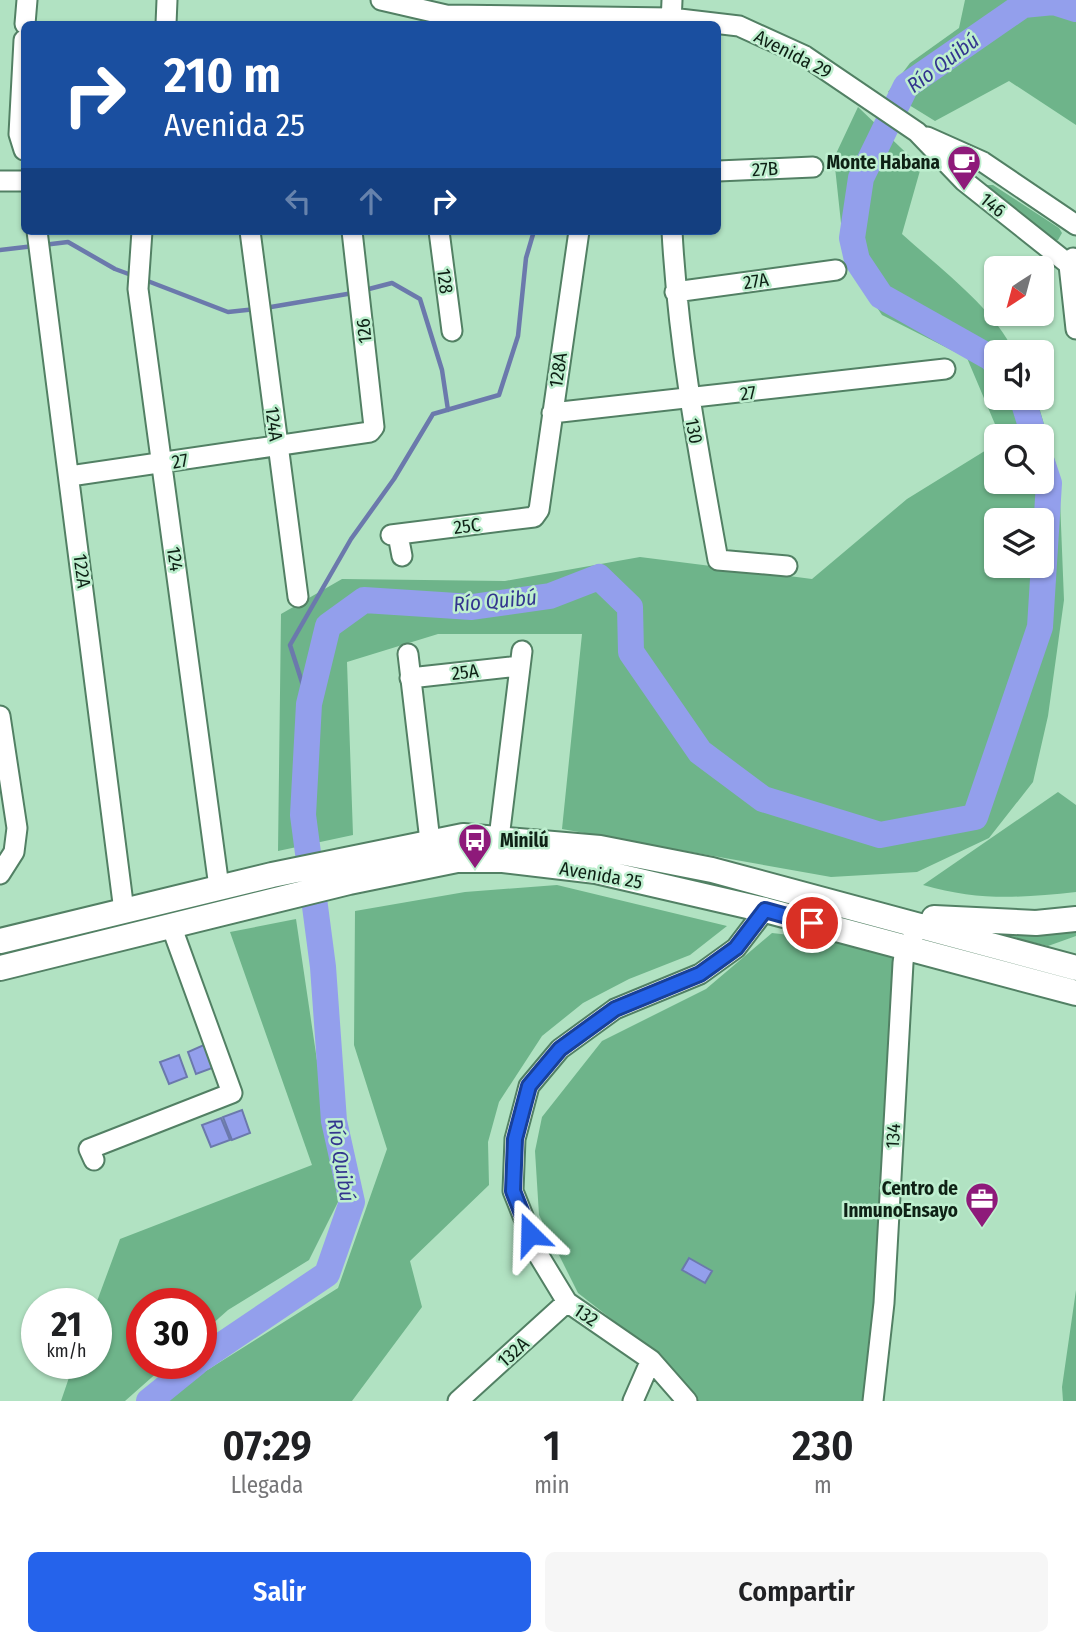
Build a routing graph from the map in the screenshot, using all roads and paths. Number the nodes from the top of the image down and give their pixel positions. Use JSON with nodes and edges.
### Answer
{"nodes":[{"id":1,"x":27,"y":0,"type":"edge"},
{"id":2,"x":167,"y":0,"type":"edge"},
{"id":3,"x":381,"y":0,"type":"edge"},
{"id":4,"x":558,"y":8,"type":"edge"},
{"id":5,"x":445,"y":13,"type":"edge"},
{"id":6,"x":672,"y":14,"type":"edge"},
{"id":7,"x":25,"y":21,"type":"edge"},
{"id":8,"x":166,"y":21,"type":"edge"},
{"id":9,"x":711,"y":21,"type":"edge"},
{"id":10,"x":721,"y":23,"type":"edge"},
{"id":11,"x":21,"y":96,"type":"edge"},
{"id":12,"x":866,"y":96,"type":"joint"},
{"id":13,"x":917,"y":132,"type":"junction"},
{"id":14,"x":21,"y":140,"type":"edge"},
{"id":15,"x":813,"y":167,"type":"dead end"},
{"id":16,"x":721,"y":171,"type":"edge"},
{"id":17,"x":0,"y":181,"type":"edge"},
{"id":18,"x":21,"y":181,"type":"edge"},
{"id":19,"x":1076,"y":225,"type":"edge"},
{"id":20,"x":37,"y":235,"type":"edge"},
{"id":21,"x":141,"y":235,"type":"edge"},
{"id":22,"x":352,"y":235,"type":"edge"},
{"id":23,"x":440,"y":235,"type":"edge"},
{"id":24,"x":578,"y":235,"type":"edge"},
{"id":25,"x":672,"y":235,"type":"edge"},
{"id":26,"x":251,"y":241,"type":"edge"},
{"id":27,"x":1074,"y":263,"type":"edge"},
{"id":28,"x":836,"y":270,"type":"dead end"},
{"id":29,"x":675,"y":292,"type":"junction"},
{"id":30,"x":1076,"y":329,"type":"edge"},
{"id":31,"x":452,"y":331,"type":"dead end"},
{"id":32,"x":945,"y":369,"type":"dead end"},
{"id":33,"x":689,"y":400,"type":"junction"},
{"id":34,"x":552,"y":413,"type":"junction"},
{"id":35,"x":372,"y":430,"type":"joint"},
{"id":36,"x":277,"y":444,"type":"junction"},
{"id":37,"x":162,"y":464,"type":"junction"},
{"id":38,"x":70,"y":476,"type":"junction"},
{"id":39,"x":538,"y":510,"type":"joint"},
{"id":40,"x":402,"y":556,"type":"dead end"},
{"id":41,"x":787,"y":566,"type":"dead end"},
{"id":42,"x":298,"y":597,"type":"dead end"},
{"id":43,"x":408,"y":654,"type":"dead end"},
{"id":44,"x":410,"y":678,"type":"junction"},
{"id":45,"x":0,"y":716,"type":"edge"},
{"id":46,"x":8,"y":831,"type":"edge"},
{"id":47,"x":499,"y":838,"type":"junction"},
{"id":48,"x":430,"y":841,"type":"junction"},
{"id":49,"x":347,"y":871,"type":"junction"},
{"id":50,"x":0,"y":874,"type":"edge"},
{"id":51,"x":219,"y":887,"type":"junction"},
{"id":52,"x":824,"y":900,"type":"junction"},
{"id":53,"x":765,"y":910,"type":"junction"},
{"id":54,"x":124,"y":911,"type":"junction"},
{"id":55,"x":1076,"y":919,"type":"edge"},
{"id":56,"x":172,"y":928,"type":"junction"},
{"id":57,"x":932,"y":929,"type":"junction"},
{"id":58,"x":0,"y":942,"type":"edge"},
{"id":59,"x":905,"y":948,"type":"junction"},
{"id":60,"x":1076,"y":949,"type":"edge"},
{"id":61,"x":1046,"y":960,"type":"junction"},
{"id":62,"x":0,"y":968,"type":"edge"},
{"id":63,"x":1076,"y":968,"type":"edge"},
{"id":64,"x":1076,"y":993,"type":"edge"},
{"id":65,"x":94,"y":1160,"type":"dead end"},
{"id":66,"x":567,"y":1303,"type":"junction"},
{"id":67,"x":651,"y":1360,"type":"junction"},
{"id":68,"x":458,"y":1401,"type":"edge"},
{"id":69,"x":633,"y":1401,"type":"edge"},
{"id":70,"x":687,"y":1401,"type":"edge"},
{"id":71,"x":873,"y":1401,"type":"edge"}],
"edges":[{"from":1,"to":7,"type":"street"},
{"from":2,"to":8,"type":"street"},
{"from":3,"to":5,"type":"street","name":"Avenida 29"},
{"from":4,"to":5,"type":"street","name":"Avenida 29"},
{"from":4,"to":6,"type":"street","name":"Avenida 29"},
{"from":6,"to":9,"type":"street","name":"Avenida 29"},
{"from":10,"to":12,"type":"street","name":"Avenida 29"},
{"from":11,"to":14,"type":"street"},
{"from":12,"to":13,"type":"street","name":"146"},
{"from":13,"to":19,"type":"street","name":"146"},
{"from":13,"to":27,"type":"street","name":"146"},
{"from":15,"to":16,"type":"street","name":"27B"},
{"from":17,"to":18,"type":"street"},
{"from":20,"to":38,"type":"street","name":"122A"},
{"from":21,"to":37,"type":"street","name":"124"},
{"from":22,"to":35,"type":"street","name":"126"},
{"from":23,"to":31,"type":"street","name":"128"},
{"from":24,"to":34,"type":"street","name":"128A"},
{"from":25,"to":29,"type":"street","name":"130"},
{"from":26,"to":36,"type":"street","name":"124A"},
{"from":27,"to":30,"type":"street"},
{"from":28,"to":29,"type":"street","name":"27A"},
{"from":29,"to":33,"type":"street","name":"130"},
{"from":32,"to":33,"type":"street","name":"27"},
{"from":33,"to":34,"type":"street","name":"27"},
{"from":33,"to":41,"type":"street","name":"130"},
{"from":34,"to":39,"type":"street","name":"128A"},
{"from":35,"to":36,"type":"street","name":"27"},
{"from":36,"to":37,"type":"street","name":"27"},
{"from":36,"to":42,"type":"street","name":"124A"},
{"from":37,"to":38,"type":"street","name":"27"},
{"from":37,"to":51,"type":"street","name":"124"},
{"from":38,"to":54,"type":"street","name":"122A"},
{"from":39,"to":40,"type":"street","name":"25C"},
{"from":43,"to":44,"type":"street"},
{"from":44,"to":47,"type":"street","name":"25A"},
{"from":44,"to":48,"type":"street"},
{"from":45,"to":46,"type":"street"},
{"from":46,"to":50,"type":"street"},
{"from":47,"to":48,"type":"main road","name":"Avenida 25"},
{"from":47,"to":52,"type":"main road","name":"Avenida 25"},
{"from":48,"to":49,"type":"main road","name":"Avenida 25"},
{"from":49,"to":51,"type":"main road","name":"Avenida 25"},
{"from":49,"to":53,"type":"main road","name":"Avenida 25"},
{"from":49,"to":56,"type":"main road","name":"Avenida 25"},
{"from":51,"to":54,"type":"main road","name":"Avenida 25"},
{"from":52,"to":55,"type":"main road"},
{"from":52,"to":57,"type":"main road","name":"Avenida 25"},
{"from":53,"to":59,"type":"main road","name":"Avenida 25"},
{"from":53,"to":66,"type":"street","name":"132"},
{"from":54,"to":58,"type":"main road","name":"Avenida 25"},
{"from":56,"to":62,"type":"main road","name":"Avenida 25"},
{"from":56,"to":65,"type":"street"},
{"from":57,"to":59,"type":"street"},
{"from":57,"to":61,"type":"main road","name":"Avenida 25"},
{"from":59,"to":64,"type":"main road","name":"Avenida 25"},
{"from":59,"to":71,"type":"street","name":"134"},
{"from":60,"to":61,"type":"main road"},
{"from":61,"to":63,"type":"main road","name":"Avenida 25"},
{"from":66,"to":67,"type":"street","name":"132"},
{"from":66,"to":68,"type":"street","name":"132A"},
{"from":67,"to":69,"type":"street"},
{"from":67,"to":70,"type":"street","name":"132"}]}
